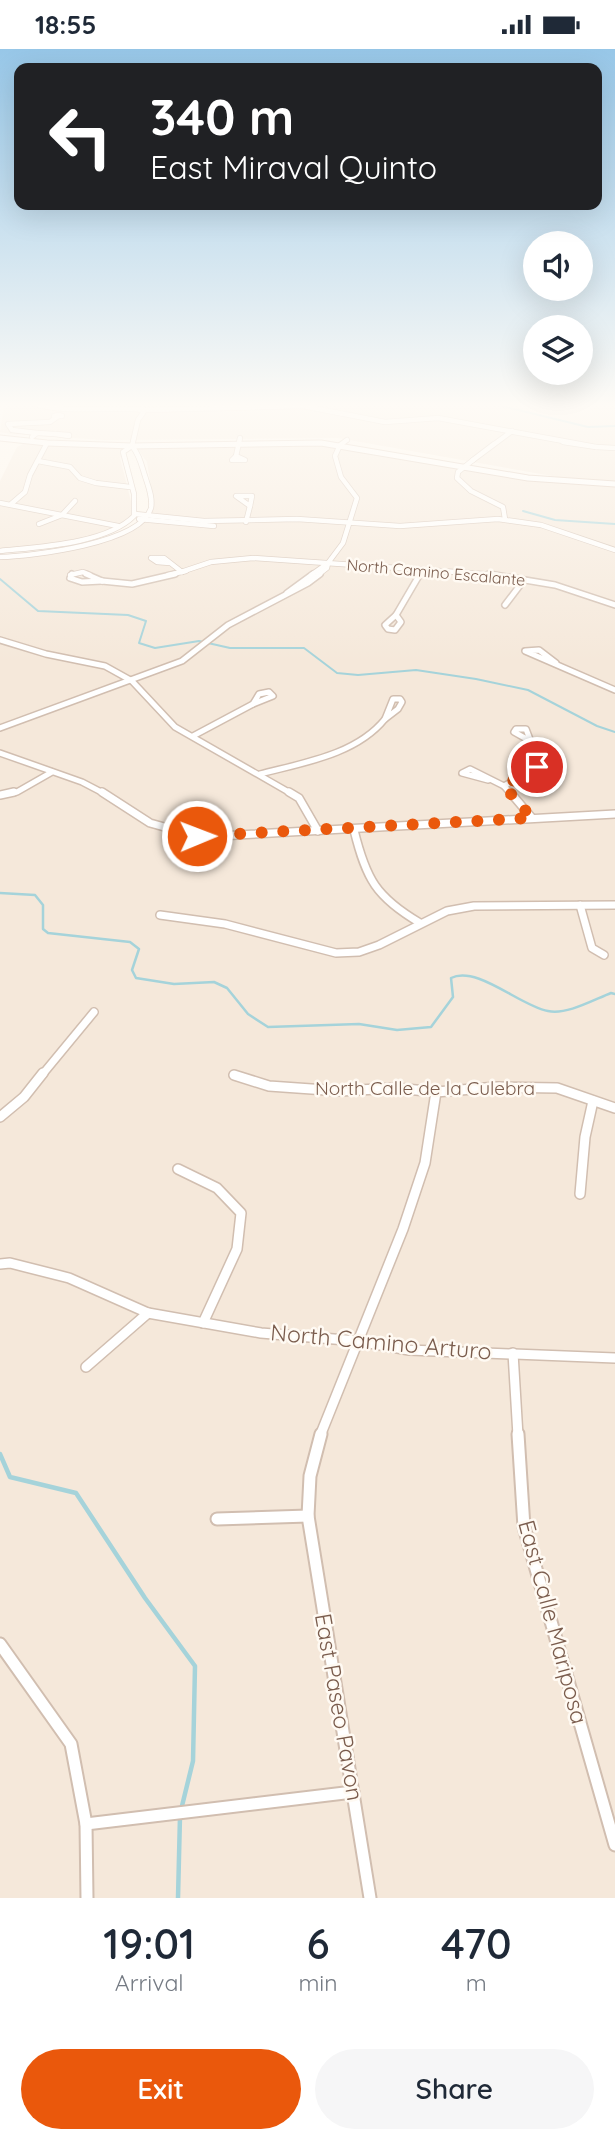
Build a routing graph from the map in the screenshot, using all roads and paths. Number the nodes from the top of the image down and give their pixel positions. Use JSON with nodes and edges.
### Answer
{"nodes":[{"id":1,"x":26,"y":490,"type":"edge"},
{"id":2,"x":130,"y":490,"type":"edge"},
{"id":3,"x":148,"y":490,"type":"edge"},
{"id":4,"x":351,"y":490,"type":"edge"},
{"id":5,"x":470,"y":490,"type":"edge"},
{"id":6,"x":75,"y":501,"type":"dead end"},
{"id":7,"x":0,"y":503,"type":"edge"},
{"id":8,"x":10,"y":504,"type":"junction"},
{"id":9,"x":250,"y":506,"type":"dead end"},
{"id":10,"x":62,"y":515,"type":"junction"},
{"id":11,"x":148,"y":515,"type":"junction"},
{"id":12,"x":134,"y":516,"type":"junction"},
{"id":13,"x":505,"y":519,"type":"junction"},
{"id":14,"x":141,"y":520,"type":"junction"},
{"id":15,"x":246,"y":522,"type":"junction"},
{"id":16,"x":39,"y":524,"type":"dead end"},
{"id":17,"x":351,"y":524,"type":"junction"},
{"id":18,"x":119,"y":526,"type":"junction"},
{"id":19,"x":129,"y":528,"type":"junction"},
{"id":20,"x":71,"y":543,"type":"junction"},
{"id":21,"x":23,"y":548,"type":"junction"},
{"id":22,"x":76,"y":548,"type":"junction"},
{"id":23,"x":615,"y":550,"type":"edge"},
{"id":24,"x":0,"y":551,"type":"edge"},
{"id":25,"x":24,"y":556,"type":"junction"},
{"id":26,"x":0,"y":557,"type":"edge"},
{"id":27,"x":170,"y":563,"type":"dead end"},
{"id":28,"x":328,"y":563,"type":"junction"},
{"id":29,"x":422,"y":569,"type":"junction"},
{"id":30,"x":182,"y":572,"type":"junction"},
{"id":31,"x":524,"y":580,"type":"junction"},
{"id":32,"x":103,"y":581,"type":"junction"},
{"id":33,"x":505,"y":605,"type":"dead end"},
{"id":34,"x":615,"y":605,"type":"edge"},
{"id":35,"x":396,"y":615,"type":"dead end"},
{"id":36,"x":0,"y":635,"type":"edge"},
{"id":37,"x":0,"y":640,"type":"edge"},
{"id":38,"x":8,"y":642,"type":"junction"},
{"id":39,"x":556,"y":663,"type":"junction"},
{"id":40,"x":132,"y":681,"type":"junction"},
{"id":41,"x":615,"y":690,"type":"edge"},
{"id":42,"x":253,"y":704,"type":"dead end"},
{"id":43,"x":385,"y":719,"type":"dead end"},
{"id":44,"x":0,"y":727,"type":"edge"},
{"id":45,"x":193,"y":736,"type":"junction"},
{"id":46,"x":531,"y":742,"type":"dead end"},
{"id":47,"x":0,"y":753,"type":"edge"},
{"id":48,"x":52,"y":772,"type":"junction"},
{"id":49,"x":260,"y":774,"type":"junction"},
{"id":50,"x":488,"y":780,"type":"dead end"},
{"id":51,"x":504,"y":786,"type":"junction"},
{"id":52,"x":0,"y":795,"type":"edge"},
{"id":53,"x":615,"y":814,"type":"edge"},
{"id":54,"x":532,"y":818,"type":"junction"},
{"id":55,"x":354,"y":830,"type":"junction"},
{"id":56,"x":318,"y":831,"type":"junction"},
{"id":57,"x":580,"y":905,"type":"junction"},
{"id":58,"x":615,"y":905,"type":"edge"},
{"id":59,"x":160,"y":915,"type":"dead end"},
{"id":60,"x":419,"y":923,"type":"junction"},
{"id":61,"x":604,"y":955,"type":"dead end"},
{"id":62,"x":94,"y":1012,"type":"dead end"},
{"id":63,"x":234,"y":1075,"type":"dead end"},
{"id":64,"x":436,"y":1092,"type":"junction"},
{"id":65,"x":593,"y":1101,"type":"junction"},
{"id":66,"x":615,"y":1108,"type":"edge"},
{"id":67,"x":0,"y":1117,"type":"edge"},
{"id":68,"x":178,"y":1169,"type":"dead end"},
{"id":69,"x":580,"y":1194,"type":"dead end"},
{"id":70,"x":0,"y":1263,"type":"edge"},
{"id":71,"x":148,"y":1313,"type":"junction"},
{"id":72,"x":203,"y":1323,"type":"junction"},
{"id":73,"x":358,"y":1341,"type":"junction"},
{"id":74,"x":513,"y":1353,"type":"junction"},
{"id":75,"x":615,"y":1358,"type":"edge"},
{"id":76,"x":86,"y":1367,"type":"dead end"},
{"id":77,"x":308,"y":1516,"type":"junction"},
{"id":78,"x":217,"y":1519,"type":"dead end"},
{"id":79,"x":0,"y":1644,"type":"edge"},
{"id":80,"x":353,"y":1792,"type":"junction"},
{"id":81,"x":86,"y":1824,"type":"junction"},
{"id":82,"x":615,"y":1845,"type":"edge"},
{"id":83,"x":86,"y":1898,"type":"edge"},
{"id":84,"x":370,"y":1898,"type":"edge"}],
"edges":[{"from":1,"to":8,"type":"street"},
{"from":2,"to":12,"type":"street"},
{"from":3,"to":11,"type":"street"},
{"from":4,"to":17,"type":"street"},
{"from":5,"to":13,"type":"street"},
{"from":6,"to":10,"type":"street"},
{"from":7,"to":8,"type":"street"},
{"from":8,"to":10,"type":"street"},
{"from":9,"to":15,"type":"street"},
{"from":10,"to":16,"type":"street"},
{"from":10,"to":18,"type":"street"},
{"from":11,"to":12,"type":"street"},
{"from":11,"to":14,"type":"street"},
{"from":11,"to":15,"type":"street"},
{"from":12,"to":14,"type":"street"},
{"from":12,"to":18,"type":"street"},
{"from":13,"to":17,"type":"street"},
{"from":13,"to":23,"type":"street"},
{"from":14,"to":15,"type":"street"},
{"from":14,"to":19,"type":"street"},
{"from":15,"to":17,"type":"street"},
{"from":17,"to":28,"type":"street"},
{"from":18,"to":19,"type":"street"},
{"from":18,"to":20,"type":"street"},
{"from":19,"to":22,"type":"street"},
{"from":20,"to":21,"type":"street"},
{"from":20,"to":22,"type":"street"},
{"from":21,"to":24,"type":"street"},
{"from":21,"to":25,"type":"street"},
{"from":22,"to":25,"type":"street"},
{"from":25,"to":26,"type":"street"},
{"from":27,"to":30,"type":"street"},
{"from":28,"to":29,"type":"street","name":"North Camino Escalante"},
{"from":28,"to":30,"type":"street","name":"North Camino Escalante"},
{"from":28,"to":40,"type":"street"},
{"from":29,"to":31,"type":"street","name":"North Camino Escalante"},
{"from":29,"to":35,"type":"street"},
{"from":30,"to":32,"type":"street","name":"North Camino Escalante"},
{"from":31,"to":33,"type":"street"},
{"from":31,"to":34,"type":"street","name":"North Camino Escalante"},
{"from":32,"to":32,"type":"street","name":"North Camino Escalante"},
{"from":36,"to":38,"type":"street"},
{"from":37,"to":38,"type":"street"},
{"from":38,"to":40,"type":"street"},
{"from":39,"to":39,"type":"street"},
{"from":39,"to":41,"type":"street"},
{"from":40,"to":44,"type":"street"},
{"from":40,"to":45,"type":"street"},
{"from":42,"to":45,"type":"street"},
{"from":43,"to":49,"type":"street"},
{"from":45,"to":49,"type":"street"},
{"from":46,"to":51,"type":"street"},
{"from":47,"to":48,"type":"street"},
{"from":48,"to":52,"type":"street"},
{"from":48,"to":56,"type":"street"},
{"from":49,"to":56,"type":"street"},
{"from":50,"to":51,"type":"street"},
{"from":51,"to":54,"type":"street"},
{"from":53,"to":54,"type":"street"},
{"from":54,"to":55,"type":"street"},
{"from":55,"to":56,"type":"street"},
{"from":55,"to":60,"type":"street"},
{"from":57,"to":58,"type":"street"},
{"from":57,"to":60,"type":"street"},
{"from":57,"to":61,"type":"street"},
{"from":59,"to":60,"type":"street"},
{"from":62,"to":67,"type":"street"},
{"from":63,"to":64,"type":"street","name":"North Calle de la Culebra"},
{"from":64,"to":65,"type":"street","name":"North Calle de la Culebra"},
{"from":64,"to":73,"type":"street","name":"East Paseo Pavon"},
{"from":65,"to":66,"type":"street","name":"North Calle de la Culebra"},
{"from":65,"to":69,"type":"street"},
{"from":68,"to":72,"type":"street"},
{"from":70,"to":71,"type":"street","name":"North Camino Arturo"},
{"from":71,"to":72,"type":"street","name":"North Camino Arturo"},
{"from":71,"to":76,"type":"street"},
{"from":72,"to":73,"type":"street","name":"North Camino Arturo"},
{"from":73,"to":74,"type":"street","name":"North Camino Arturo"},
{"from":73,"to":77,"type":"street","name":"East Paseo Pavon"},
{"from":74,"to":75,"type":"street","name":"North Camino Arturo"},
{"from":74,"to":82,"type":"street","name":"East Calle Mariposa"},
{"from":77,"to":78,"type":"street"},
{"from":77,"to":80,"type":"street","name":"East Paseo Pavon"},
{"from":79,"to":81,"type":"street"},
{"from":80,"to":81,"type":"street"},
{"from":80,"to":84,"type":"street","name":"East Paseo Pavon"},
{"from":81,"to":83,"type":"street"}]}
